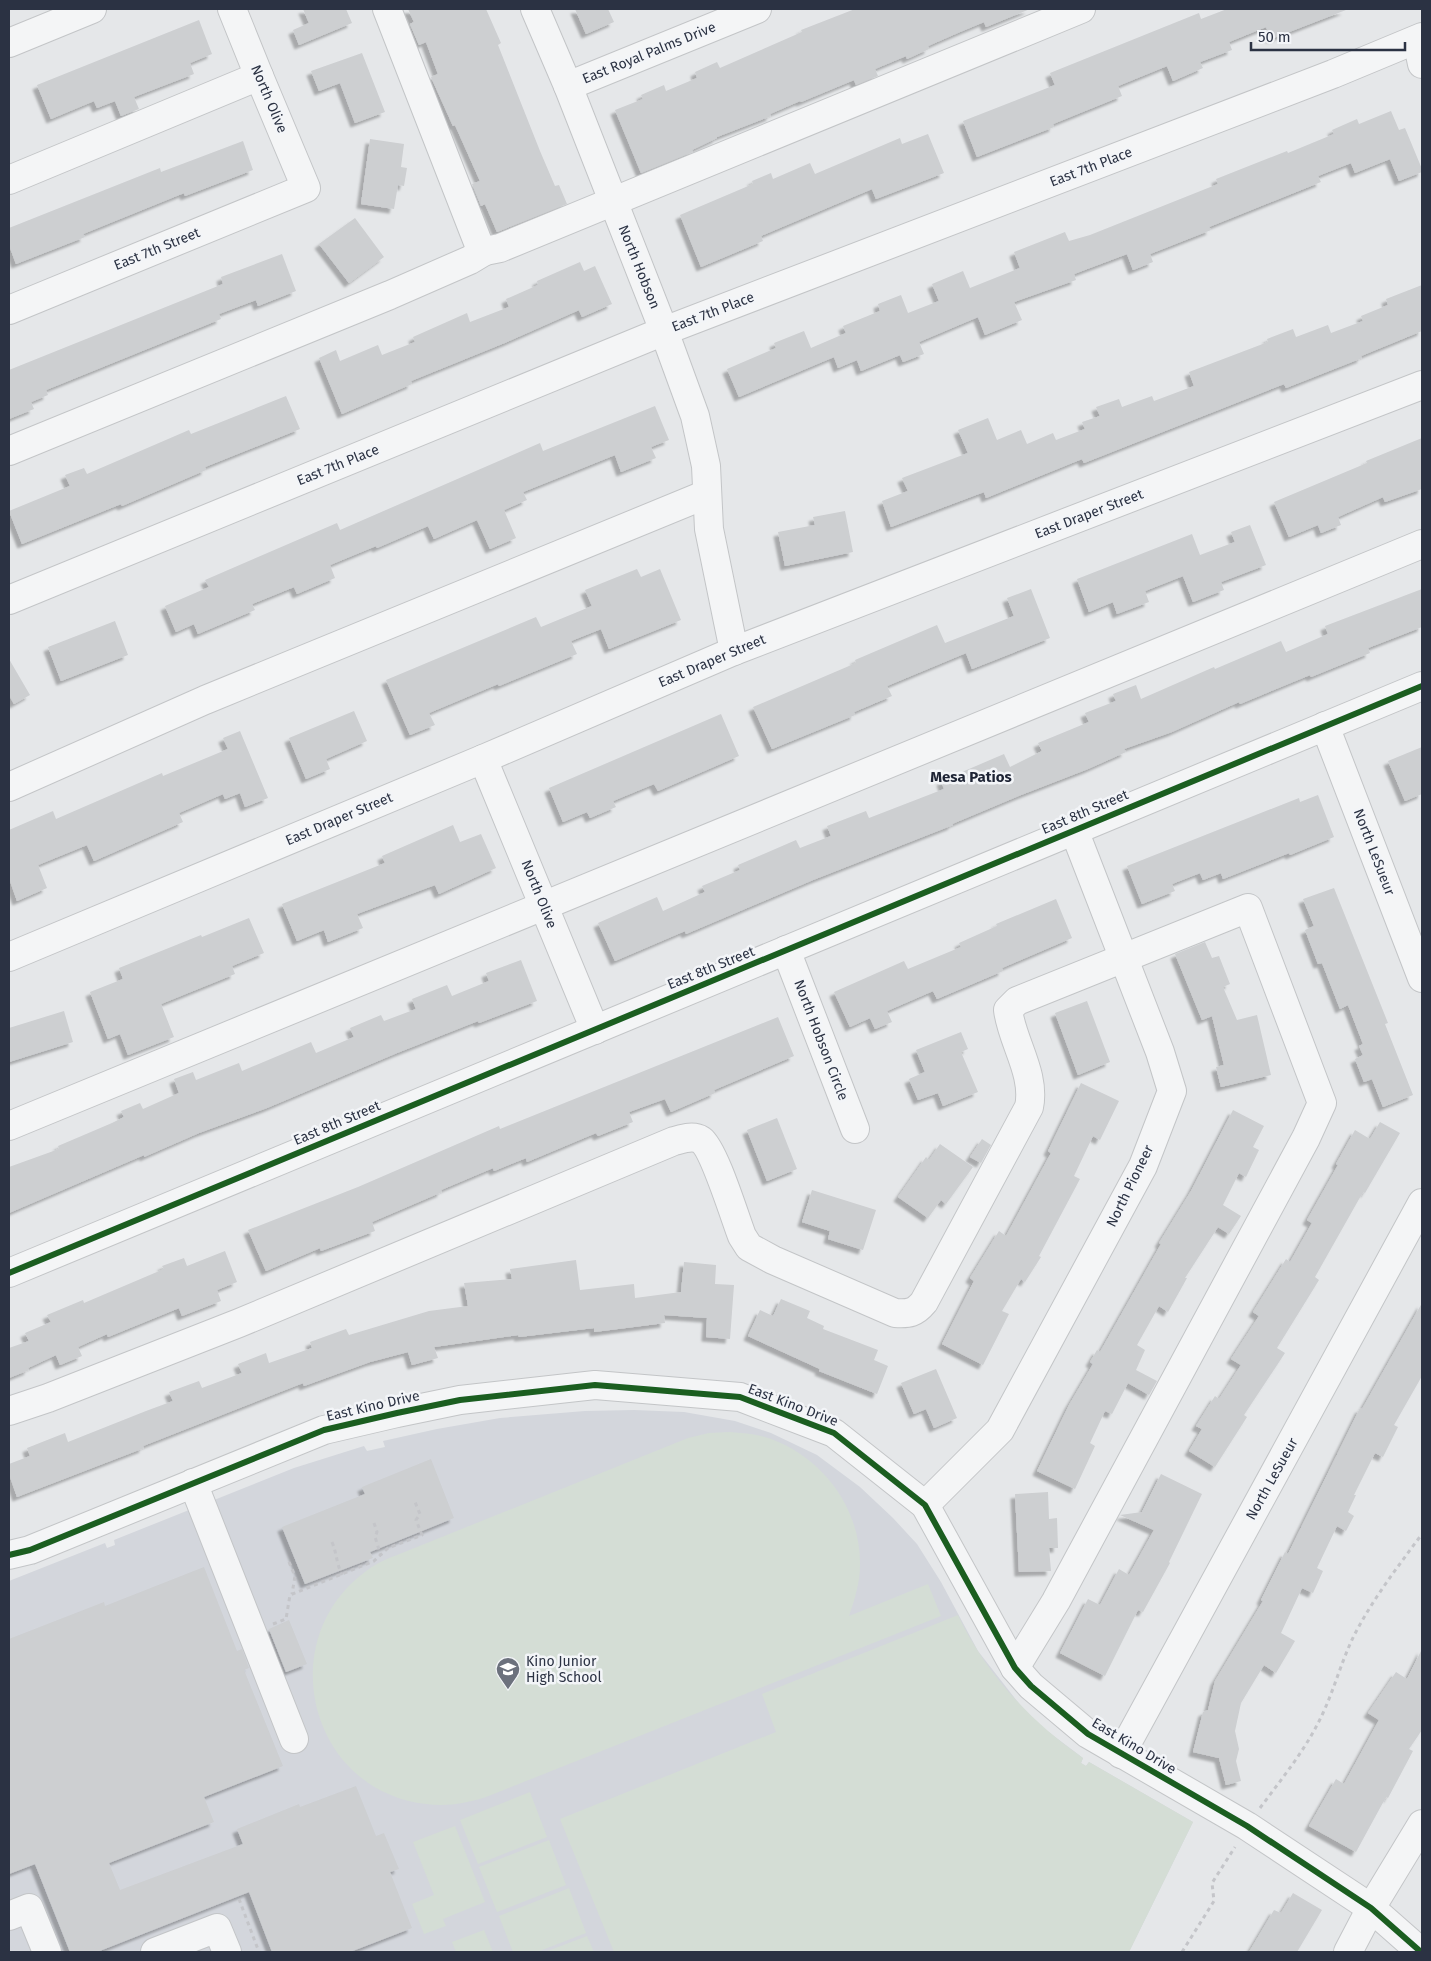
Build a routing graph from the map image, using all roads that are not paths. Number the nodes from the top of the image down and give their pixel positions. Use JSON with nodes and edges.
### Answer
{"nodes":[{"id":1,"x":92,"y":9,"type":"edge"},
{"id":2,"x":232,"y":9,"type":"edge"},
{"id":3,"x":387,"y":9,"type":"edge"},
{"id":4,"x":535,"y":9,"type":"edge"},
{"id":5,"x":757,"y":9,"type":"edge"},
{"id":6,"x":1081,"y":9,"type":"edge"},
{"id":7,"x":9,"y":43,"type":"edge"},
{"id":8,"x":1420,"y":47,"type":"edge"},
{"id":9,"x":259,"y":76,"type":"junction"},
{"id":10,"x":568,"y":86,"type":"junction"},
{"id":11,"x":9,"y":180,"type":"edge"},
{"id":12,"x":306,"y":188,"type":"joint"},
{"id":13,"x":614,"y":202,"type":"junction"},
{"id":14,"x":485,"y":251,"type":"junction"},
{"id":15,"x":9,"y":310,"type":"edge"},
{"id":16,"x":664,"y":331,"type":"junction"},
{"id":17,"x":1422,"y":385,"type":"edge"},
{"id":18,"x":9,"y":451,"type":"edge"},
{"id":19,"x":707,"y":494,"type":"junction"},
{"id":20,"x":1422,"y":544,"type":"edge"},
{"id":21,"x":9,"y":600,"type":"edge"},
{"id":22,"x":734,"y":651,"type":"junction"},
{"id":23,"x":1422,"y":686,"type":"edge"},
{"id":24,"x":1326,"y":726,"type":"junction"},
{"id":25,"x":483,"y":759,"type":"junction"},
{"id":26,"x":9,"y":787,"type":"edge"},
{"id":27,"x":1074,"y":830,"type":"junction"},
{"id":28,"x":544,"y":904,"type":"junction"},
{"id":29,"x":786,"y":950,"type":"junction"},
{"id":30,"x":9,"y":956,"type":"edge"},
{"id":31,"x":1123,"y":957,"type":"junction"},
{"id":32,"x":1422,"y":978,"type":"edge"},
{"id":33,"x":595,"y":1030,"type":"junction"},
{"id":34,"x":9,"y":1126,"type":"edge"},
{"id":35,"x":855,"y":1129,"type":"dead end"},
{"id":36,"x":1422,"y":1204,"type":"edge"},
{"id":37,"x":9,"y":1272,"type":"edge"},
{"id":38,"x":9,"y":1411,"type":"edge"},
{"id":39,"x":193,"y":1483,"type":"junction"},
{"id":40,"x":925,"y":1505,"type":"junction"},
{"id":41,"x":9,"y":1555,"type":"edge"},
{"id":42,"x":1015,"y":1668,"type":"junction"},
{"id":43,"x":294,"y":1740,"type":"dead end"},
{"id":44,"x":1121,"y":1754,"type":"junction"},
{"id":45,"x":1422,"y":1824,"type":"edge"},
{"id":46,"x":1371,"y":1908,"type":"junction"},
{"id":47,"x":9,"y":1916,"type":"edge"},
{"id":48,"x":47,"y":1952,"type":"edge"},
{"id":49,"x":155,"y":1952,"type":"edge"},
{"id":50,"x":227,"y":1952,"type":"edge"},
{"id":51,"x":1348,"y":1952,"type":"edge"},
{"id":52,"x":1421,"y":1952,"type":"edge"}],
"edges":[{"from":1,"to":7,"type":"street"},
{"from":2,"to":9,"type":"street","name":"North Olive"},
{"from":3,"to":14,"type":"street"},
{"from":4,"to":10,"type":"street","name":"North Hobson"},
{"from":5,"to":10,"type":"street","name":"East Royal Palms Drive"},
{"from":6,"to":13,"type":"street"},
{"from":8,"to":16,"type":"street","name":"East 7th Place"},
{"from":9,"to":11,"type":"street"},
{"from":9,"to":12,"type":"street","name":"North Olive"},
{"from":10,"to":13,"type":"street","name":"North Hobson"},
{"from":12,"to":15,"type":"street","name":"East 7th Street"},
{"from":13,"to":14,"type":"street"},
{"from":13,"to":16,"type":"street","name":"North Hobson"},
{"from":14,"to":18,"type":"street"},
{"from":16,"to":19,"type":"street","name":"North Hobson"},
{"from":16,"to":21,"type":"street","name":"East 7th Place"},
{"from":17,"to":22,"type":"street","name":"East Draper Street"},
{"from":19,"to":22,"type":"street","name":"North Hobson"},
{"from":19,"to":26,"type":"street"},
{"from":20,"to":28,"type":"street"},
{"from":22,"to":25,"type":"street","name":"East Draper Street"},
{"from":23,"to":24,"type":"street","name":"East 8th Street"},
{"from":24,"to":27,"type":"street","name":"East 8th Street"},
{"from":24,"to":32,"type":"street","name":"North LeSueur"},
{"from":25,"to":28,"type":"street","name":"North Olive"},
{"from":25,"to":30,"type":"street","name":"East Draper Street"},
{"from":27,"to":29,"type":"street","name":"East 8th Street"},
{"from":27,"to":31,"type":"street","name":"North Pioneer"},
{"from":28,"to":33,"type":"street","name":"North Olive"},
{"from":28,"to":34,"type":"street"},
{"from":29,"to":33,"type":"street","name":"East 8th Street"},
{"from":29,"to":35,"type":"street","name":"North Hobson Circle"},
{"from":31,"to":38,"type":"street"},
{"from":31,"to":40,"type":"street","name":"North Pioneer"},
{"from":31,"to":42,"type":"street"},
{"from":33,"to":37,"type":"street","name":"East 8th Street"},
{"from":36,"to":44,"type":"street","name":"North LeSueur"},
{"from":39,"to":40,"type":"street","name":"East Kino Drive"},
{"from":39,"to":41,"type":"street","name":"East Kino Drive"},
{"from":39,"to":43,"type":"street"},
{"from":40,"to":42,"type":"street","name":"East Kino Drive"},
{"from":42,"to":44,"type":"street","name":"East Kino Drive"},
{"from":44,"to":46,"type":"street","name":"East Kino Drive"},
{"from":45,"to":46,"type":"street"},
{"from":46,"to":51,"type":"street"},
{"from":46,"to":52,"type":"street","name":"East Kino Drive"},
{"from":47,"to":48,"type":"street"},
{"from":49,"to":50,"type":"street"}]}
